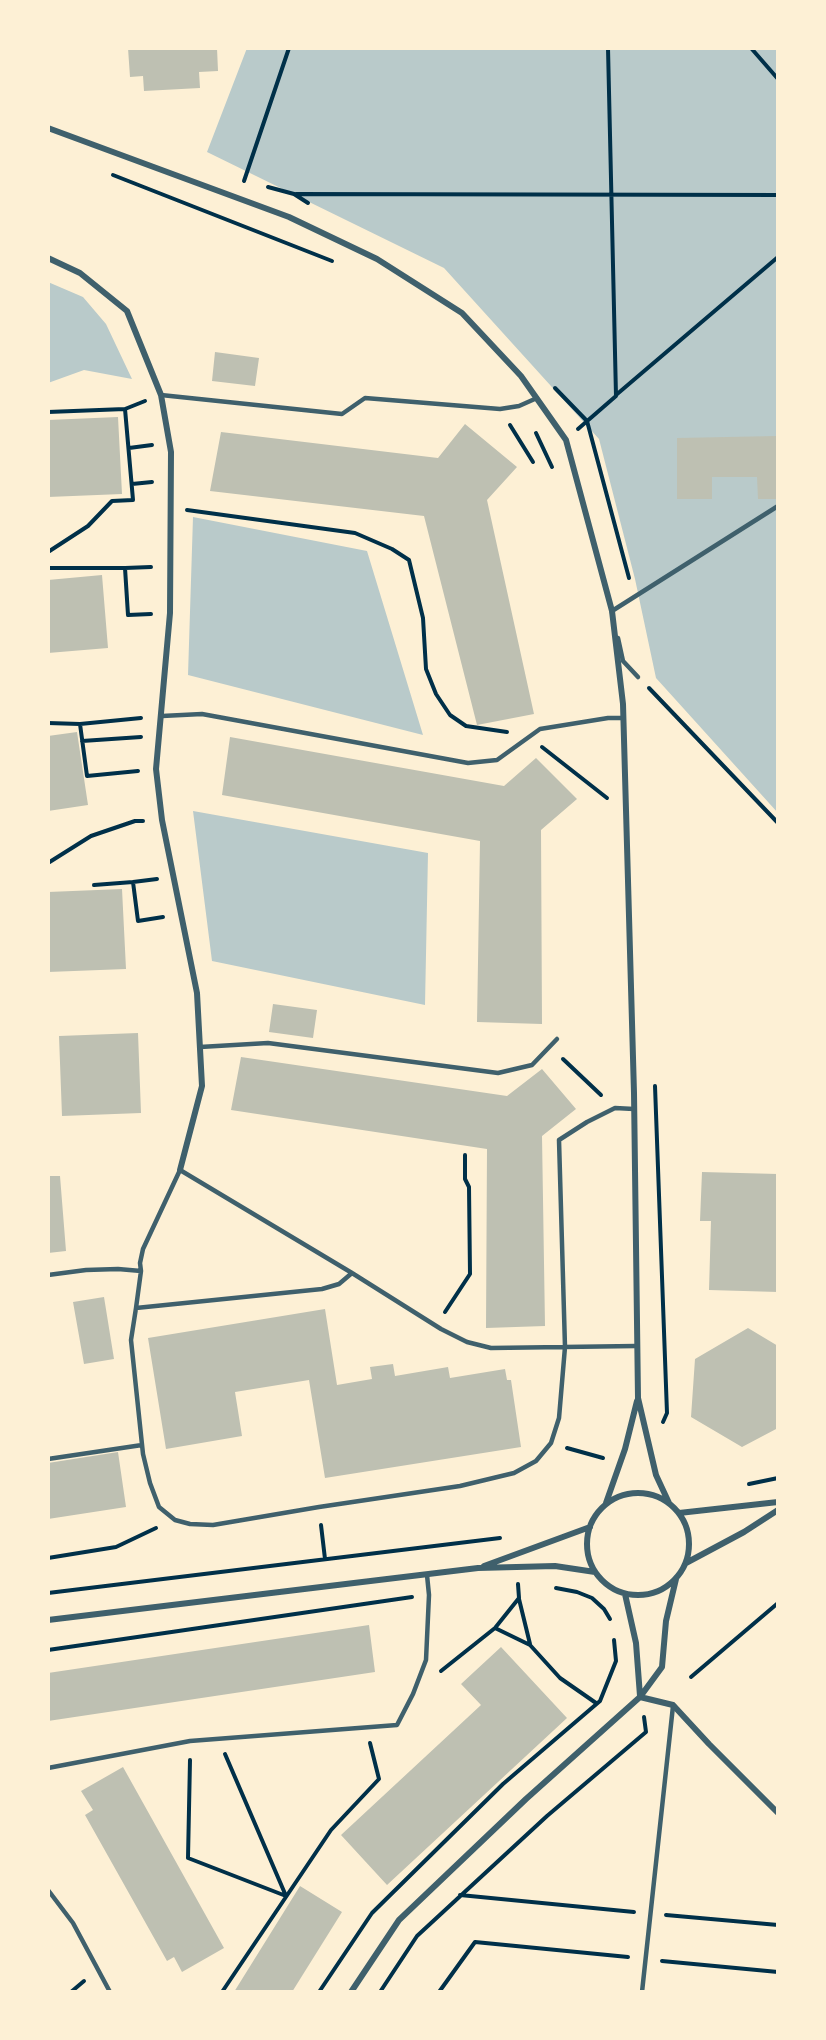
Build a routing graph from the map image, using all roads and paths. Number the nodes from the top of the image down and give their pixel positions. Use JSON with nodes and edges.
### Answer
{"nodes":[{"id":1,"x":289,"y":48,"type":"edge"},
{"id":2,"x":608,"y":48,"type":"edge"},
{"id":3,"x":751,"y":48,"type":"edge"},
{"id":4,"x":778,"y":79,"type":"edge"},
{"id":5,"x":48,"y":129,"type":"edge"},
{"id":6,"x":112,"y":174,"type":"dead end"},
{"id":7,"x":234,"y":176,"type":"dead end"},
{"id":8,"x":244,"y":180,"type":"junction"},
{"id":9,"x":254,"y":183,"type":"dead end"},
{"id":10,"x":264,"y":186,"type":"dead end"},
{"id":11,"x":294,"y":194,"type":"junction"},
{"id":12,"x":611,"y":195,"type":"junction"},
{"id":13,"x":778,"y":195,"type":"edge"},
{"id":14,"x":238,"y":198,"type":"junction"},
{"id":15,"x":314,"y":206,"type":"dead end"},
{"id":16,"x":278,"y":213,"type":"junction"},
{"id":17,"x":48,"y":258,"type":"edge"},
{"id":18,"x":778,"y":258,"type":"edge"},
{"id":19,"x":334,"y":262,"type":"dead end"},
{"id":20,"x":554,"y":387,"type":"dead end"},
{"id":21,"x":161,"y":395,"type":"junction"},
{"id":22,"x":616,"y":396,"type":"junction"},
{"id":23,"x":538,"y":398,"type":"junction"},
{"id":24,"x":519,"y":406,"type":"junction"},
{"id":25,"x":125,"y":409,"type":"junction"},
{"id":26,"x":500,"y":409,"type":"junction"},
{"id":27,"x":48,"y":412,"type":"edge"},
{"id":28,"x":587,"y":422,"type":"junction"},
{"id":29,"x":566,"y":440,"type":"junction"},
{"id":30,"x":533,"y":462,"type":"dead end"},
{"id":31,"x":555,"y":473,"type":"dead end"},
{"id":32,"x":778,"y":506,"type":"edge"},
{"id":33,"x":171,"y":507,"type":"junction"},
{"id":34,"x":48,"y":552,"type":"edge"},
{"id":35,"x":171,"y":566,"type":"junction"},
{"id":36,"x":48,"y":568,"type":"edge"},
{"id":37,"x":125,"y":568,"type":"junction"},
{"id":38,"x":634,"y":597,"type":"junction"},
{"id":39,"x":612,"y":611,"type":"junction"},
{"id":40,"x":170,"y":613,"type":"junction"},
{"id":41,"x":638,"y":677,"type":"joint"},
{"id":42,"x":162,"y":716,"type":"junction"},
{"id":43,"x":623,"y":718,"type":"junction"},
{"id":44,"x":48,"y":723,"type":"edge"},
{"id":45,"x":80,"y":724,"type":"junction"},
{"id":46,"x":159,"y":736,"type":"junction"},
{"id":47,"x":530,"y":738,"type":"junction"},
{"id":48,"x":82,"y":741,"type":"junction"},
{"id":49,"x":523,"y":743,"type":"junction"},
{"id":50,"x":156,"y":769,"type":"junction"},
{"id":51,"x":609,"y":789,"type":"dead end"},
{"id":52,"x":162,"y":820,"type":"junction"},
{"id":53,"x":778,"y":823,"type":"edge"},
{"id":54,"x":48,"y":863,"type":"edge"},
{"id":55,"x":173,"y":877,"type":"junction"},
{"id":56,"x":133,"y":882,"type":"junction"},
{"id":57,"x":94,"y":885,"type":"dead end"},
{"id":58,"x":181,"y":915,"type":"junction"},
{"id":59,"x":557,"y":1040,"type":"dead end"},
{"id":60,"x":200,"y":1047,"type":"junction"},
{"id":61,"x":549,"y":1047,"type":"junction"},
{"id":62,"x":655,"y":1084,"type":"dead end"},
{"id":63,"x":615,"y":1108,"type":"junction"},
{"id":64,"x":634,"y":1109,"type":"junction"},
{"id":65,"x":465,"y":1155,"type":"dead end"},
{"id":66,"x":180,"y":1170,"type":"junction"},
{"id":67,"x":141,"y":1271,"type":"junction"},
{"id":68,"x":352,"y":1273,"type":"junction"},
{"id":69,"x":48,"y":1275,"type":"edge"},
{"id":70,"x":136,"y":1308,"type":"junction"},
{"id":71,"x":436,"y":1326,"type":"junction"},
{"id":72,"x":636,"y":1346,"type":"junction"},
{"id":73,"x":565,"y":1347,"type":"junction"},
{"id":74,"x":638,"y":1398,"type":"junction"},
{"id":75,"x":667,"y":1413,"type":"dead end"},
{"id":76,"x":551,"y":1443,"type":"junction"},
{"id":77,"x":142,"y":1445,"type":"junction"},
{"id":78,"x":48,"y":1459,"type":"edge"},
{"id":79,"x":610,"y":1460,"type":"dead end"},
{"id":80,"x":669,"y":1503,"type":"junction"},
{"id":81,"x":778,"y":1503,"type":"edge"},
{"id":82,"x":606,"y":1504,"type":"junction"},
{"id":83,"x":319,"y":1507,"type":"junction"},
{"id":84,"x":778,"y":1510,"type":"edge"},
{"id":85,"x":679,"y":1513,"type":"junction"},
{"id":86,"x":175,"y":1520,"type":"junction"},
{"id":87,"x":590,"y":1527,"type":"junction"},
{"id":88,"x":504,"y":1538,"type":"dead end"},
{"id":89,"x":48,"y":1558,"type":"edge"},
{"id":90,"x":325,"y":1559,"type":"junction"},
{"id":91,"x":685,"y":1563,"type":"junction"},
{"id":92,"x":478,"y":1569,"type":"junction"},
{"id":93,"x":595,"y":1572,"type":"junction"},
{"id":94,"x":427,"y":1575,"type":"junction"},
{"id":95,"x":676,"y":1579,"type":"junction"},
{"id":96,"x":529,"y":1583,"type":"dead end"},
{"id":97,"x":518,"y":1584,"type":"junction"},
{"id":98,"x":507,"y":1586,"type":"dead end"},
{"id":99,"x":550,"y":1587,"type":"dead end"},
{"id":100,"x":48,"y":1593,"type":"edge"},
{"id":101,"x":625,"y":1594,"type":"junction"},
{"id":102,"x":429,"y":1595,"type":"junction"},
{"id":103,"x":519,"y":1598,"type":"junction"},
{"id":104,"x":778,"y":1603,"type":"edge"},
{"id":105,"x":48,"y":1620,"type":"edge"},
{"id":106,"x":613,"y":1624,"type":"dead end"},
{"id":107,"x":495,"y":1628,"type":"junction"},
{"id":108,"x":614,"y":1634,"type":"dead end"},
{"id":109,"x":530,"y":1645,"type":"junction"},
{"id":110,"x":48,"y":1650,"type":"edge"},
{"id":111,"x":440,"y":1672,"type":"dead end"},
{"id":112,"x":691,"y":1677,"type":"dead end"},
{"id":113,"x":640,"y":1697,"type":"junction"},
{"id":114,"x":597,"y":1704,"type":"junction"},
{"id":115,"x":674,"y":1705,"type":"junction"},
{"id":116,"x":365,"y":1728,"type":"junction"},
{"id":117,"x":646,"y":1732,"type":"dead end"},
{"id":118,"x":219,"y":1740,"type":"junction"},
{"id":119,"x":190,"y":1741,"type":"junction"},
{"id":120,"x":48,"y":1768,"type":"edge"},
{"id":121,"x":778,"y":1813,"type":"edge"},
{"id":122,"x":48,"y":1890,"type":"edge"},
{"id":123,"x":429,"y":1891,"type":"junction"},
{"id":124,"x":461,"y":1895,"type":"junction"},
{"id":125,"x":286,"y":1896,"type":"junction"},
{"id":126,"x":649,"y":1913,"type":"junction"},
{"id":127,"x":778,"y":1925,"type":"edge"},
{"id":128,"x":645,"y":1959,"type":"junction"},
{"id":129,"x":778,"y":1972,"type":"edge"},
{"id":130,"x":110,"y":1992,"type":"edge"},
{"id":131,"x":222,"y":1992,"type":"edge"},
{"id":132,"x":319,"y":1992,"type":"edge"},
{"id":133,"x":351,"y":1992,"type":"edge"},
{"id":134,"x":381,"y":1992,"type":"edge"},
{"id":135,"x":439,"y":1992,"type":"edge"},
{"id":136,"x":642,"y":1992,"type":"edge"}],
"edges":[{"from":1,"to":8,"type":"path"},
{"from":2,"to":12,"type":"path"},
{"from":3,"to":4,"type":"path"},
{"from":5,"to":14,"type":"street"},
{"from":6,"to":19,"type":"path"},
{"from":7,"to":8,"type":"path"},
{"from":8,"to":9,"type":"path"},
{"from":8,"to":14,"type":"path"},
{"from":10,"to":11,"type":"path"},
{"from":11,"to":12,"type":"path"},
{"from":11,"to":15,"type":"path"},
{"from":11,"to":16,"type":"path"},
{"from":12,"to":13,"type":"path"},
{"from":12,"to":22,"type":"path"},
{"from":14,"to":16,"type":"street"},
{"from":16,"to":23,"type":"street"},
{"from":17,"to":21,"type":"street"},
{"from":18,"to":22,"type":"path"},
{"from":20,"to":28,"type":"path"},
{"from":21,"to":25,"type":"path"},
{"from":21,"to":26,"type":"lane"},
{"from":21,"to":33,"type":"street"},
{"from":22,"to":28,"type":"path"},
{"from":23,"to":24,"type":"lane"},
{"from":23,"to":29,"type":"street"},
{"from":24,"to":26,"type":"lane"},
{"from":24,"to":31,"type":"path"},
{"from":25,"to":27,"type":"path"},
{"from":25,"to":34,"type":"path"},
{"from":26,"to":30,"type":"path"},
{"from":28,"to":29,"type":"path"},
{"from":28,"to":38,"type":"path"},
{"from":29,"to":39,"type":"street"},
{"from":32,"to":38,"type":"lane"},
{"from":33,"to":35,"type":"street"},
{"from":33,"to":49,"type":"path"},
{"from":35,"to":37,"type":"path"},
{"from":35,"to":40,"type":"street"},
{"from":36,"to":37,"type":"path"},
{"from":37,"to":40,"type":"path"},
{"from":38,"to":39,"type":"lane"},
{"from":39,"to":41,"type":"lane"},
{"from":39,"to":43,"type":"street"},
{"from":40,"to":42,"type":"street"},
{"from":41,"to":53,"type":"path"},
{"from":42,"to":45,"type":"path"},
{"from":42,"to":46,"type":"street"},
{"from":42,"to":49,"type":"lane"},
{"from":43,"to":47,"type":"lane"},
{"from":43,"to":64,"type":"street"},
{"from":44,"to":45,"type":"path"},
{"from":45,"to":48,"type":"path"},
{"from":46,"to":48,"type":"path"},
{"from":46,"to":50,"type":"street"},
{"from":47,"to":49,"type":"lane"},
{"from":47,"to":51,"type":"path"},
{"from":48,"to":50,"type":"path"},
{"from":50,"to":52,"type":"street"},
{"from":52,"to":54,"type":"path"},
{"from":52,"to":55,"type":"street"},
{"from":55,"to":56,"type":"path"},
{"from":55,"to":58,"type":"street"},
{"from":56,"to":57,"type":"path"},
{"from":56,"to":58,"type":"path"},
{"from":58,"to":60,"type":"street"},
{"from":59,"to":61,"type":"lane"},
{"from":60,"to":61,"type":"lane"},
{"from":60,"to":66,"type":"street"},
{"from":61,"to":63,"type":"path"},
{"from":62,"to":75,"type":"path"},
{"from":63,"to":64,"type":"lane"},
{"from":63,"to":73,"type":"lane"},
{"from":64,"to":72,"type":"street"},
{"from":65,"to":71,"type":"path"},
{"from":66,"to":67,"type":"lane"},
{"from":66,"to":68,"type":"lane"},
{"from":67,"to":69,"type":"lane"},
{"from":67,"to":70,"type":"lane"},
{"from":68,"to":70,"type":"lane"},
{"from":68,"to":71,"type":"lane"},
{"from":70,"to":77,"type":"lane"},
{"from":71,"to":73,"type":"lane"},
{"from":72,"to":73,"type":"lane"},
{"from":72,"to":74,"type":"street"},
{"from":73,"to":76,"type":"lane"},
{"from":74,"to":80,"type":"street"},
{"from":74,"to":82,"type":"street"},
{"from":76,"to":79,"type":"path"},
{"from":76,"to":83,"type":"lane"},
{"from":77,"to":78,"type":"lane"},
{"from":77,"to":86,"type":"lane"},
{"from":80,"to":82,"type":"street"},
{"from":80,"to":85,"type":"street"},
{"from":81,"to":85,"type":"street"},
{"from":82,"to":87,"type":"street"},
{"from":83,"to":86,"type":"lane"},
{"from":83,"to":90,"type":"path"},
{"from":84,"to":91,"type":"street"},
{"from":85,"to":91,"type":"street"},
{"from":86,"to":89,"type":"path"},
{"from":87,"to":92,"type":"street"},
{"from":87,"to":93,"type":"street"},
{"from":88,"to":90,"type":"path"},
{"from":90,"to":100,"type":"path"},
{"from":91,"to":95,"type":"street"},
{"from":92,"to":93,"type":"street"},
{"from":92,"to":94,"type":"street"},
{"from":93,"to":101,"type":"street"},
{"from":94,"to":102,"type":"lane"},
{"from":94,"to":105,"type":"street"},
{"from":95,"to":101,"type":"street"},
{"from":95,"to":113,"type":"street"},
{"from":96,"to":97,"type":"path"},
{"from":97,"to":98,"type":"path"},
{"from":97,"to":103,"type":"path"},
{"from":99,"to":106,"type":"path"},
{"from":101,"to":113,"type":"street"},
{"from":102,"to":110,"type":"path"},
{"from":102,"to":116,"type":"lane"},
{"from":103,"to":107,"type":"path"},
{"from":103,"to":109,"type":"path"},
{"from":104,"to":112,"type":"path"},
{"from":107,"to":109,"type":"path"},
{"from":107,"to":111,"type":"path"},
{"from":108,"to":114,"type":"path"},
{"from":109,"to":114,"type":"path"},
{"from":113,"to":115,"type":"street"},
{"from":113,"to":123,"type":"street"},
{"from":114,"to":132,"type":"path"},
{"from":115,"to":121,"type":"street"},
{"from":115,"to":126,"type":"lane"},
{"from":116,"to":118,"type":"lane"},
{"from":116,"to":125,"type":"path"},
{"from":117,"to":124,"type":"path"},
{"from":118,"to":119,"type":"lane"},
{"from":118,"to":125,"type":"path"},
{"from":119,"to":120,"type":"lane"},
{"from":119,"to":125,"type":"path"},
{"from":122,"to":130,"type":"lane"},
{"from":123,"to":124,"type":"path"},
{"from":123,"to":133,"type":"street"},
{"from":124,"to":126,"type":"path"},
{"from":124,"to":134,"type":"path"},
{"from":125,"to":131,"type":"path"},
{"from":126,"to":127,"type":"path"},
{"from":126,"to":128,"type":"lane"},
{"from":128,"to":129,"type":"path"},
{"from":128,"to":135,"type":"path"},
{"from":128,"to":136,"type":"lane"}]}
